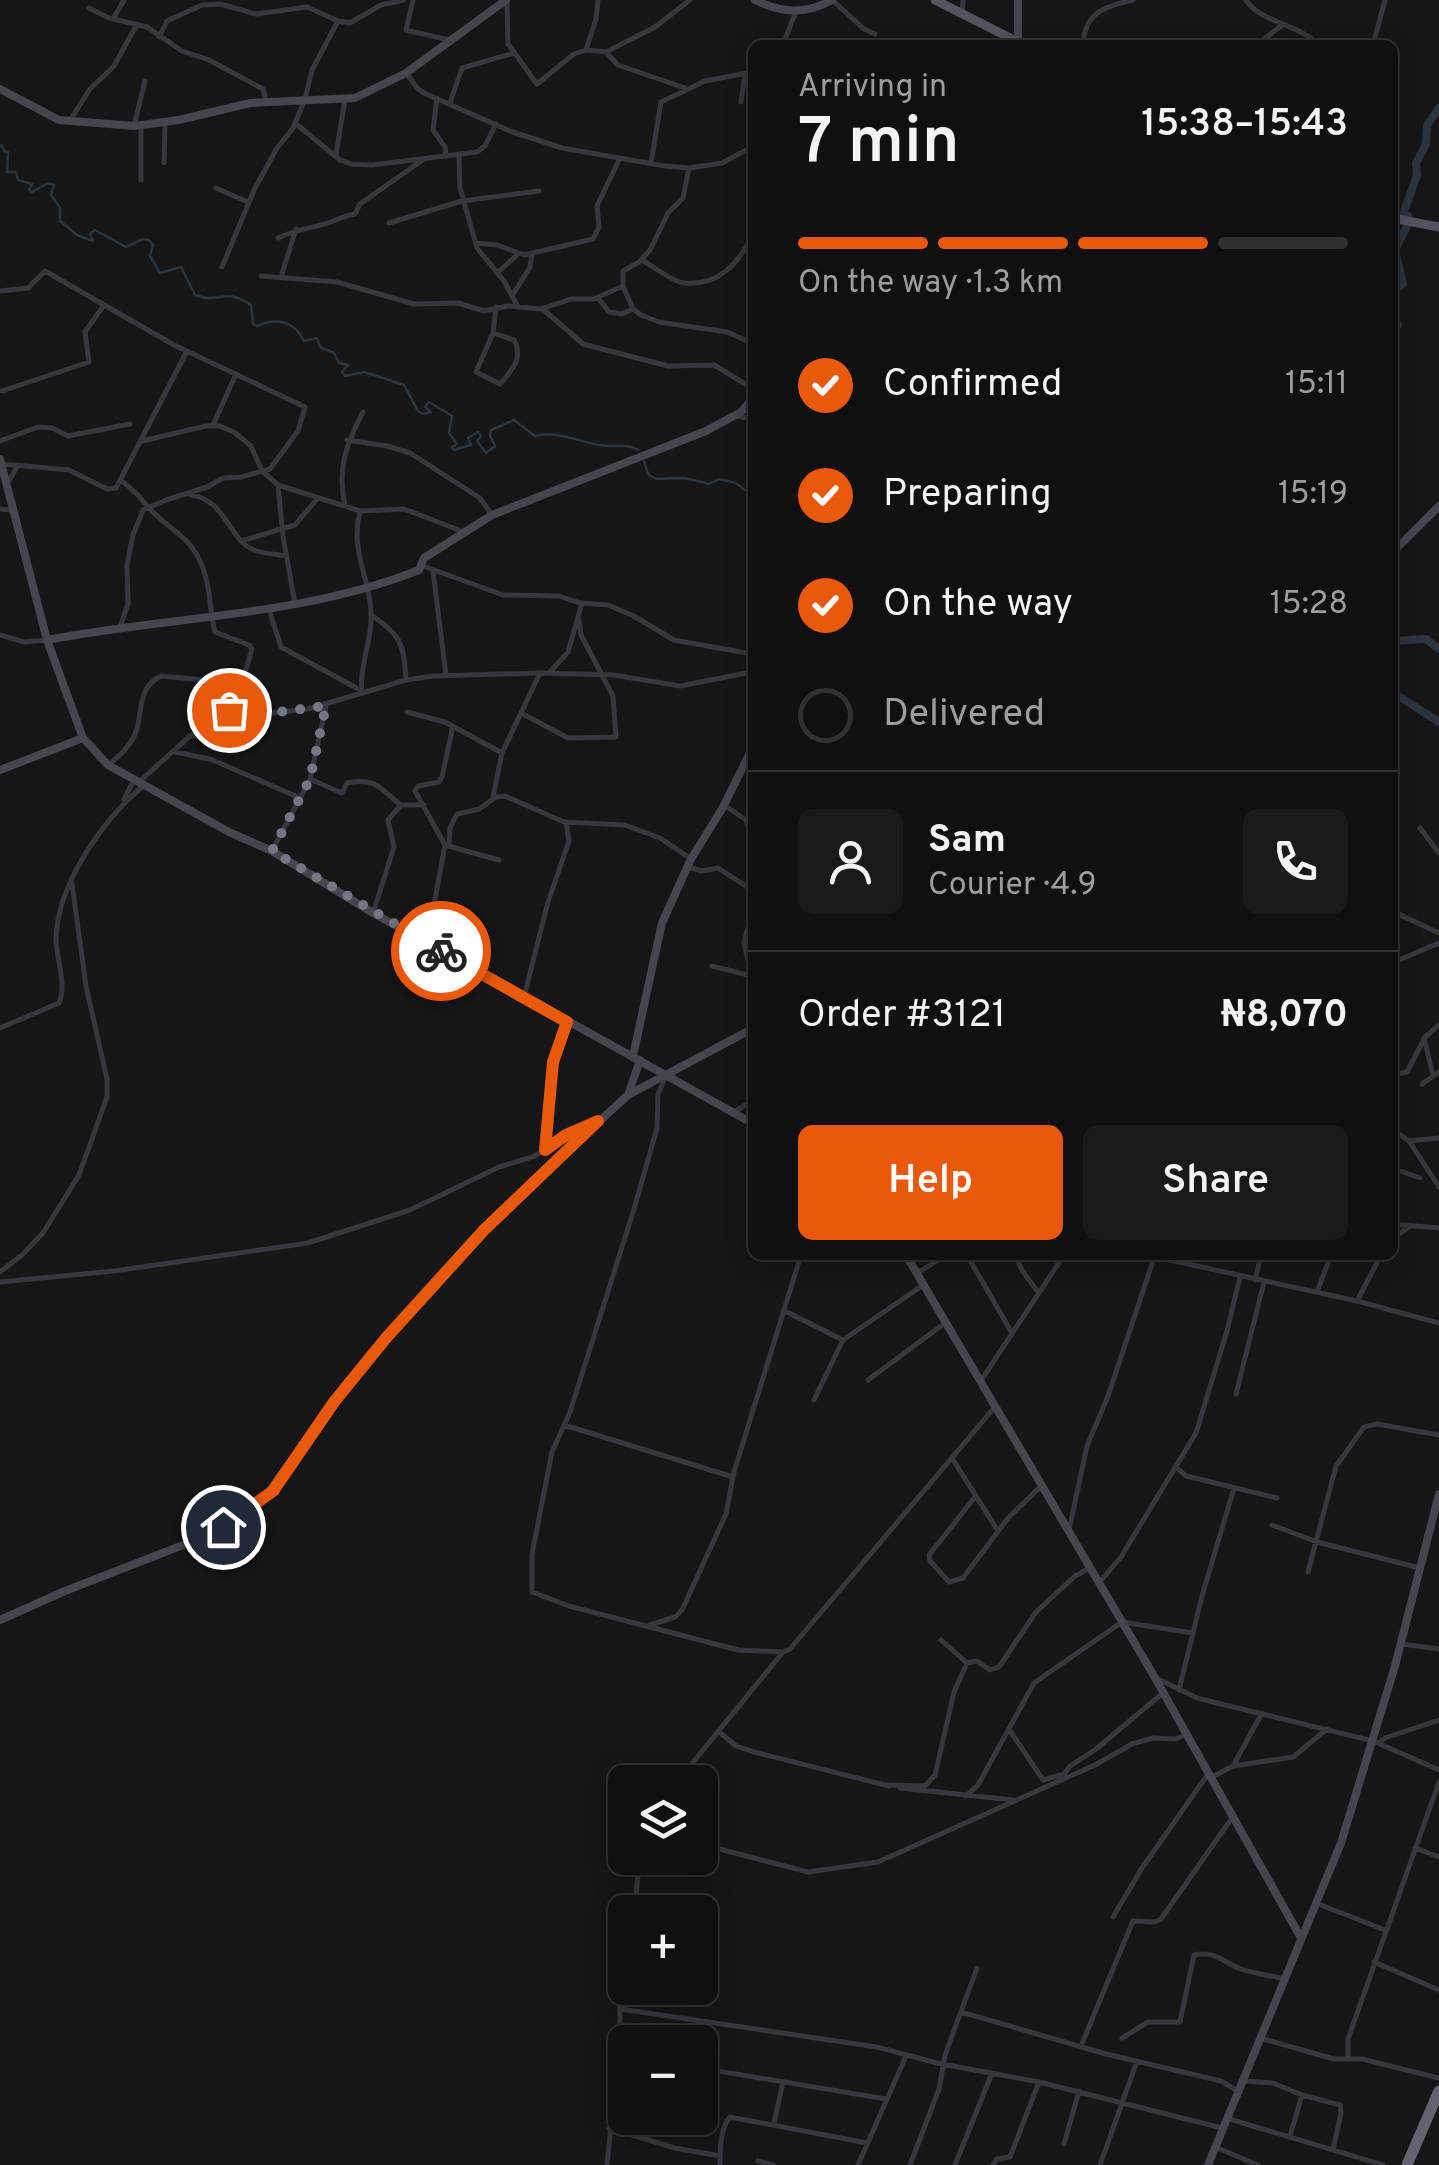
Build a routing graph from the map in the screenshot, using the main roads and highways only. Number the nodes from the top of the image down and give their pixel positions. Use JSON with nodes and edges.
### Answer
{"nodes":[{"id":1,"x":935,"y":0,"type":"edge"},
{"id":2,"x":1015,"y":40,"type":"edge"},
{"id":3,"x":1398,"y":219,"type":"edge"},
{"id":4,"x":1439,"y":226,"type":"edge"},
{"id":5,"x":1439,"y":2091,"type":"edge"},
{"id":6,"x":1407,"y":2165,"type":"edge"}],
"edges":[{"from":1,"to":2,"type":"main road"},
{"from":3,"to":4,"type":"main road"},
{"from":5,"to":6,"type":"highway"}]}
